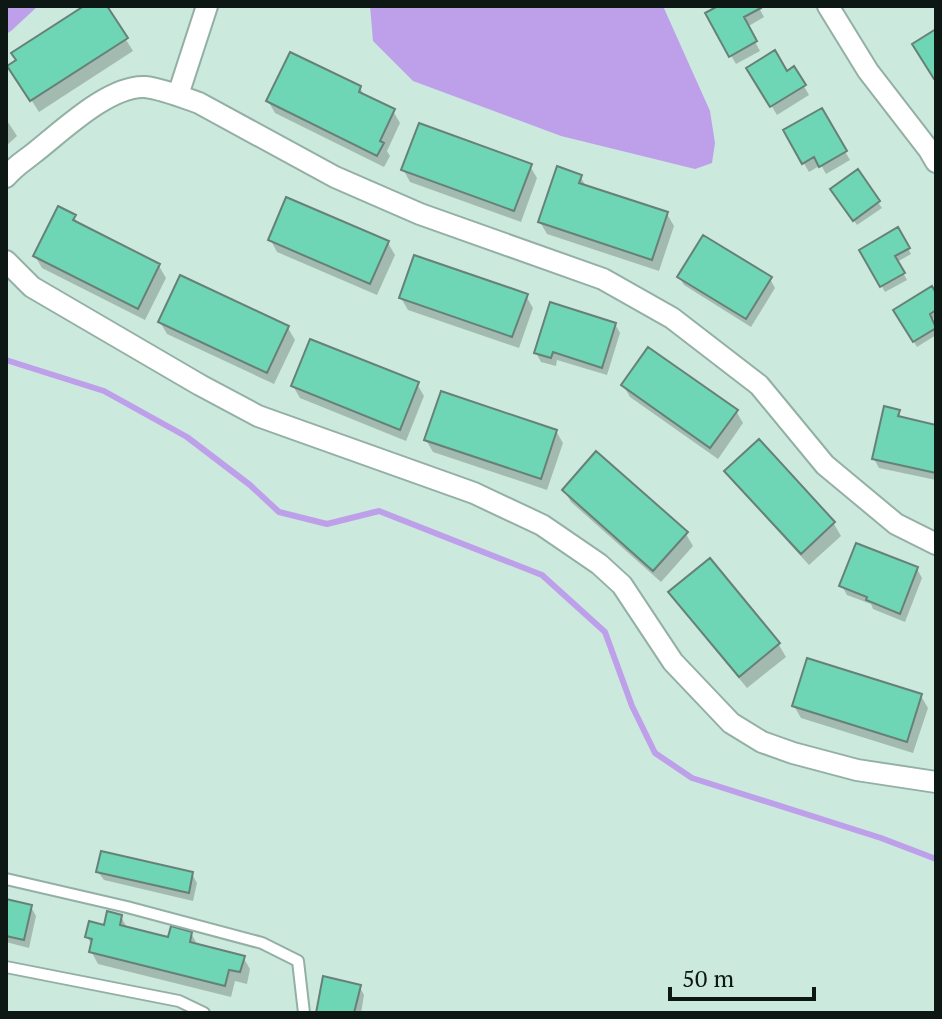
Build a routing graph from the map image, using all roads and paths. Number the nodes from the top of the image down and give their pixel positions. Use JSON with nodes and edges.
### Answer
{"nodes":[{"id":1,"x":207,"y":6,"type":"edge"},
{"id":2,"x":828,"y":6,"type":"edge"},
{"id":3,"x":178,"y":95,"type":"junction"},
{"id":4,"x":934,"y":152,"type":"edge"},
{"id":5,"x":6,"y":177,"type":"edge"},
{"id":6,"x":6,"y":261,"type":"edge"},
{"id":7,"x":936,"y":544,"type":"edge"},
{"id":8,"x":936,"y":782,"type":"edge"},
{"id":9,"x":6,"y":879,"type":"edge"},
{"id":10,"x":6,"y":967,"type":"edge"},
{"id":11,"x":204,"y":1013,"type":"edge"},
{"id":12,"x":304,"y":1013,"type":"edge"}],
"edges":[{"from":1,"to":3,"type":"street"},
{"from":2,"to":4,"type":"street"},
{"from":3,"to":5,"type":"street"},
{"from":3,"to":7,"type":"street"},
{"from":6,"to":8,"type":"street"},
{"from":9,"to":12,"type":"lane"},
{"from":10,"to":11,"type":"lane"}]}
